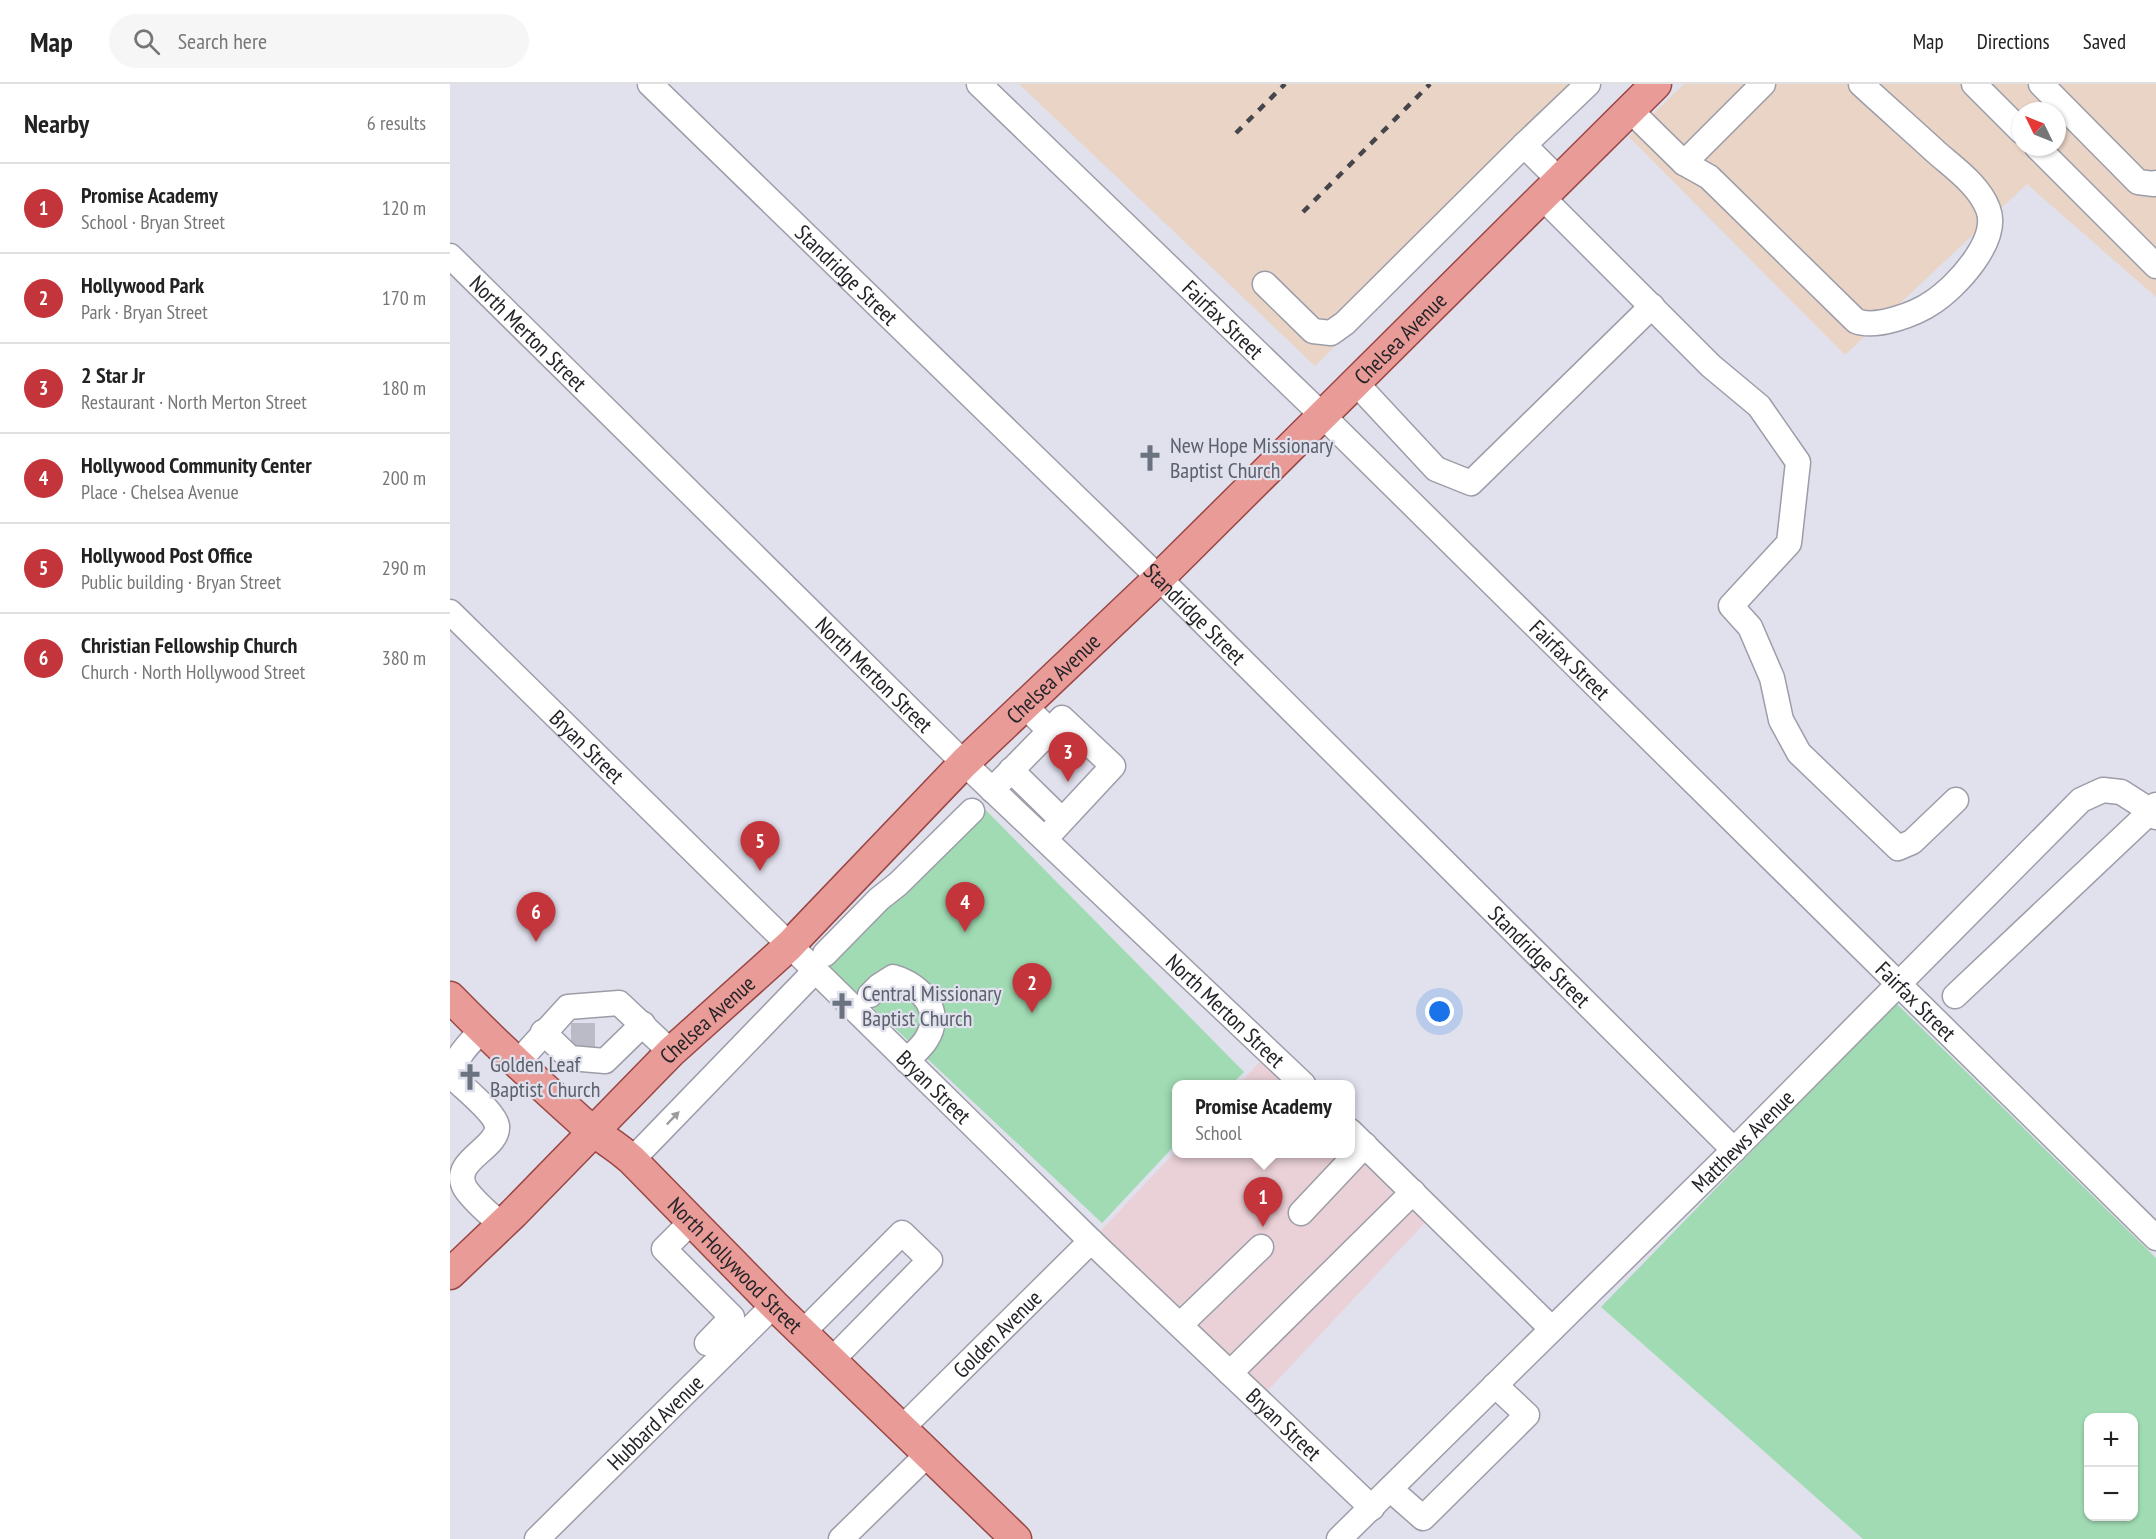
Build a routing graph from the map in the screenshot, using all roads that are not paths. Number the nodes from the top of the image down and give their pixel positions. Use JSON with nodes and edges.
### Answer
{"nodes":[{"id":1,"x":650,"y":84,"type":"edge"},
{"id":2,"x":979,"y":84,"type":"edge"},
{"id":3,"x":1588,"y":84,"type":"edge"},
{"id":4,"x":1656,"y":84,"type":"edge"},
{"id":5,"x":1763,"y":84,"type":"edge"},
{"id":6,"x":1861,"y":84,"type":"edge"},
{"id":7,"x":1974,"y":84,"type":"edge"},
{"id":8,"x":2040,"y":84,"type":"edge"},
{"id":9,"x":1630,"y":110,"type":"junction"},
{"id":10,"x":2012,"y":122,"type":"edge"},
{"id":11,"x":1524,"y":145,"type":"junction"},
{"id":12,"x":2046,"y":156,"type":"edge"},
{"id":13,"x":1683,"y":163,"type":"junction"},
{"id":14,"x":2156,"y":183,"type":"edge"},
{"id":15,"x":1551,"y":188,"type":"junction"},
{"id":16,"x":450,"y":256,"type":"edge"},
{"id":17,"x":2156,"y":267,"type":"edge"},
{"id":18,"x":1265,"y":284,"type":"dead end"},
{"id":19,"x":1652,"y":306,"type":"junction"},
{"id":20,"x":1355,"y":382,"type":"junction"},
{"id":21,"x":1322,"y":415,"type":"junction"},
{"id":22,"x":1159,"y":578,"type":"junction"},
{"id":23,"x":450,"y":612,"type":"edge"},
{"id":24,"x":1024,"y":705,"type":"junction"},
{"id":25,"x":1050,"y":731,"type":"junction"},
{"id":26,"x":964,"y":763,"type":"junction"},
{"id":27,"x":1011,"y":770,"type":"junction"},
{"id":28,"x":992,"y":790,"type":"junction"},
{"id":29,"x":1956,"y":800,"type":"dead end"},
{"id":30,"x":972,"y":811,"type":"dead end"},
{"id":31,"x":2154,"y":811,"type":"edge"},
{"id":32,"x":1062,"y":820,"type":"junction"},
{"id":33,"x":903,"y":827,"type":"junction"},
{"id":34,"x":1045,"y":839,"type":"junction"},
{"id":35,"x":929,"y":853,"type":"junction"},
{"id":36,"x":855,"y":877,"type":"junction"},
{"id":37,"x":879,"y":899,"type":"junction"},
{"id":38,"x":789,"y":946,"type":"junction"},
{"id":39,"x":820,"y":963,"type":"junction"},
{"id":40,"x":1899,"y":983,"type":"junction"},
{"id":41,"x":870,"y":995,"type":"dead end"},
{"id":42,"x":1955,"y":996,"type":"dead end"},
{"id":43,"x":450,"y":997,"type":"edge"},
{"id":44,"x":643,"y":1024,"type":"junction"},
{"id":45,"x":482,"y":1030,"type":"junction"},
{"id":46,"x":543,"y":1032,"type":"junction"},
{"id":47,"x":571,"y":1035,"type":"tunnel mouth"},
{"id":48,"x":607,"y":1035,"type":"tunnel mouth"},
{"id":49,"x":671,"y":1052,"type":"junction"},
{"id":50,"x":907,"y":1061,"type":"junction"},
{"id":51,"x":518,"y":1062,"type":"junction"},
{"id":52,"x":1299,"y":1080,"type":"edge"},
{"id":53,"x":594,"y":1132,"type":"junction"},
{"id":54,"x":1358,"y":1138,"type":"edge"},
{"id":55,"x":1734,"y":1150,"type":"junction"},
{"id":56,"x":1343,"y":1158,"type":"edge"},
{"id":57,"x":632,"y":1160,"type":"junction"},
{"id":58,"x":1413,"y":1192,"type":"junction"},
{"id":59,"x":1301,"y":1213,"type":"dead end"},
{"id":60,"x":692,"y":1221,"type":"junction"},
{"id":61,"x":501,"y":1225,"type":"junction"},
{"id":62,"x":2156,"y":1238,"type":"edge"},
{"id":63,"x":1091,"y":1241,"type":"junction"},
{"id":64,"x":1261,"y":1247,"type":"dead end"},
{"id":65,"x":738,"y":1268,"type":"junction"},
{"id":66,"x":450,"y":1274,"type":"edge"},
{"id":67,"x":710,"y":1295,"type":"junction"},
{"id":68,"x":774,"y":1305,"type":"junction"},
{"id":69,"x":1180,"y":1325,"type":"junction"},
{"id":70,"x":1552,"y":1329,"type":"junction"},
{"id":71,"x":803,"y":1332,"type":"junction"},
{"id":72,"x":707,"y":1343,"type":"dead end"},
{"id":73,"x":832,"y":1360,"type":"junction"},
{"id":74,"x":1230,"y":1373,"type":"junction"},
{"id":75,"x":1496,"y":1385,"type":"junction"},
{"id":76,"x":902,"y":1428,"type":"junction"},
{"id":77,"x":928,"y":1454,"type":"junction"},
{"id":78,"x":1390,"y":1489,"type":"junction"},
{"id":79,"x":1372,"y":1508,"type":"junction"},
{"id":80,"x":537,"y":1539,"type":"edge"},
{"id":81,"x":841,"y":1539,"type":"edge"},
{"id":82,"x":1016,"y":1539,"type":"edge"},
{"id":83,"x":1339,"y":1539,"type":"edge"}],
"edges":[{"from":1,"to":22,"type":"street","name":"Standridge Street"},
{"from":2,"to":21,"type":"street","name":"Fairfax Street"},
{"from":3,"to":11,"type":"street"},
{"from":4,"to":9,"type":"main road","name":"Chelsea Avenue"},
{"from":5,"to":13,"type":"street"},
{"from":6,"to":13,"type":"street"},
{"from":7,"to":10,"type":"street"},
{"from":8,"to":14,"type":"street"},
{"from":9,"to":13,"type":"street"},
{"from":9,"to":15,"type":"main road","name":"Chelsea Avenue"},
{"from":11,"to":15,"type":"street"},
{"from":11,"to":18,"type":"street"},
{"from":12,"to":17,"type":"street"},
{"from":15,"to":19,"type":"street"},
{"from":15,"to":20,"type":"main road","name":"Chelsea Avenue"},
{"from":16,"to":26,"type":"street","name":"North Merton Street"},
{"from":19,"to":20,"type":"street"},
{"from":19,"to":29,"type":"street"},
{"from":20,"to":21,"type":"main road","name":"Chelsea Avenue"},
{"from":21,"to":22,"type":"main road","name":"Chelsea Avenue"},
{"from":21,"to":40,"type":"street","name":"Fairfax Street"},
{"from":22,"to":24,"type":"main road","name":"Chelsea Avenue"},
{"from":22,"to":55,"type":"street","name":"Standridge Street"},
{"from":23,"to":38,"type":"street","name":"Bryan Street"},
{"from":24,"to":25,"type":"street"},
{"from":24,"to":26,"type":"main road","name":"Chelsea Avenue"},
{"from":25,"to":27,"type":"street"},
{"from":25,"to":32,"type":"street"},
{"from":26,"to":28,"type":"street","name":"North Merton Street"},
{"from":26,"to":33,"type":"main road","name":"Chelsea Avenue"},
{"from":27,"to":28,"type":"street"},
{"from":27,"to":32,"type":"street"},
{"from":28,"to":34,"type":"street","name":"North Merton Street"},
{"from":30,"to":35,"type":"street"},
{"from":31,"to":40,"type":"street","name":"Matthews Avenue"},
{"from":31,"to":42,"type":"street"},
{"from":32,"to":34,"type":"street"},
{"from":33,"to":35,"type":"street"},
{"from":33,"to":36,"type":"main road","name":"Chelsea Avenue"},
{"from":34,"to":52,"type":"street","name":"North Merton Street"},
{"from":35,"to":37,"type":"street"},
{"from":36,"to":37,"type":"street"},
{"from":36,"to":38,"type":"main road","name":"Chelsea Avenue"},
{"from":37,"to":39,"type":"street"},
{"from":38,"to":39,"type":"street","name":"Bryan Street"},
{"from":38,"to":49,"type":"main road","name":"Chelsea Avenue"},
{"from":39,"to":50,"type":"street","name":"Bryan Street"},
{"from":57,"to":39,"type":"street","one_way":true},
{"from":40,"to":55,"type":"street","name":"Matthews Avenue"},
{"from":40,"to":62,"type":"street","name":"Fairfax Street"},
{"from":41,"to":50,"type":"street"},
{"from":43,"to":45,"type":"main road","name":"North Hollywood Street"},
{"from":44,"to":46,"type":"street"},
{"from":44,"to":46,"type":"street"},
{"from":44,"to":48,"type":"street"},
{"from":44,"to":49,"type":"street"},
{"from":45,"to":51,"type":"main road","name":"North Hollywood Street"},
{"from":45,"to":61,"type":"street"},
{"from":46,"to":47,"type":"street"},
{"from":46,"to":51,"type":"street"},
{"from":49,"to":53,"type":"main road","name":"Chelsea Avenue"},
{"from":50,"to":63,"type":"street","name":"Bryan Street"},
{"from":51,"to":53,"type":"main road","name":"North Hollywood Street"},
{"from":53,"to":57,"type":"main road","name":"North Hollywood Street"},
{"from":53,"to":61,"type":"main road","name":"Chelsea Avenue"},
{"from":54,"to":58,"type":"street"},
{"from":55,"to":70,"type":"street","name":"Matthews Avenue"},
{"from":56,"to":59,"type":"street"},
{"from":57,"to":60,"type":"main road","name":"North Hollywood Street"},
{"from":58,"to":70,"type":"street"},
{"from":58,"to":74,"type":"street"},
{"from":60,"to":65,"type":"main road","name":"North Hollywood Street"},
{"from":60,"to":67,"type":"street"},
{"from":61,"to":66,"type":"main road","name":"Chelsea Avenue"},
{"from":63,"to":69,"type":"street","name":"Bryan Street"},
{"from":63,"to":76,"type":"street","name":"Golden Avenue"},
{"from":64,"to":69,"type":"street"},
{"from":65,"to":67,"type":"street"},
{"from":65,"to":68,"type":"main road","name":"North Hollywood Street"},
{"from":67,"to":72,"type":"street"},
{"from":68,"to":71,"type":"main road","name":"North Hollywood Street"},
{"from":68,"to":80,"type":"street","name":"Hubbard Avenue"},
{"from":69,"to":74,"type":"street","name":"Bryan Street"},
{"from":70,"to":75,"type":"street","name":"Matthews Avenue"},
{"from":71,"to":73,"type":"main road","name":"North Hollywood Street"},
{"from":71,"to":73,"type":"street"},
{"from":73,"to":76,"type":"main road","name":"North Hollywood Street"},
{"from":74,"to":79,"type":"street","name":"Bryan Street"},
{"from":75,"to":78,"type":"street","name":"Matthews Avenue"},
{"from":75,"to":78,"type":"street"},
{"from":76,"to":77,"type":"main road","name":"North Hollywood Street"},
{"from":77,"to":81,"type":"street"},
{"from":77,"to":82,"type":"main road","name":"North Hollywood Street"},
{"from":78,"to":79,"type":"street","name":"Matthews Avenue"},
{"from":79,"to":83,"type":"street","name":"Matthews Avenue"}]}
